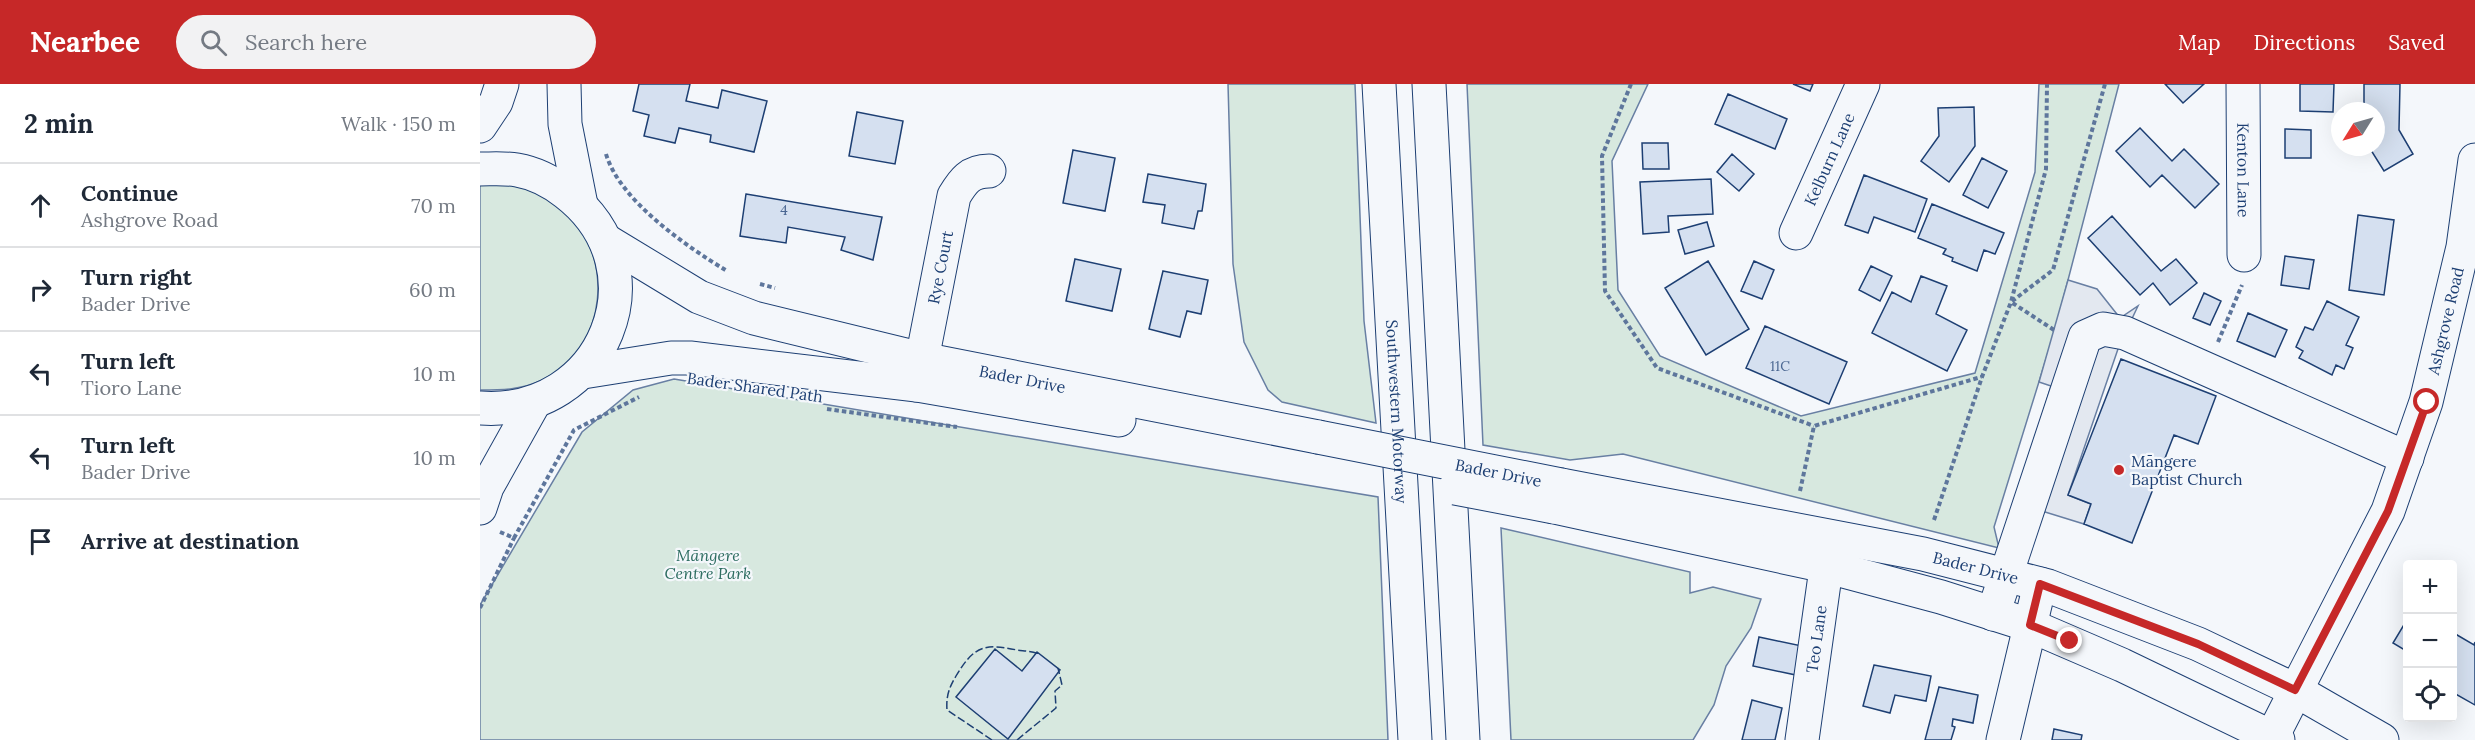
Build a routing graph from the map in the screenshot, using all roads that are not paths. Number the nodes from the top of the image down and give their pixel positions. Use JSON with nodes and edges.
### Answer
{"nodes":[{"id":1,"x":502,"y":84,"type":"edge"},
{"id":2,"x":564,"y":84,"type":"edge"},
{"id":3,"x":1379,"y":84,"type":"edge"},
{"id":4,"x":1430,"y":84,"type":"edge"},
{"id":5,"x":1863,"y":84,"type":"edge"},
{"id":6,"x":2242,"y":84,"type":"edge"},
{"id":7,"x":480,"y":126,"type":"edge"},
{"id":8,"x":2475,"y":160,"type":"edge"},
{"id":9,"x":480,"y":169,"type":"edge"},
{"id":10,"x":989,"y":171,"type":"dead end"},
{"id":11,"x":581,"y":205,"type":"junction"},
{"id":12,"x":1796,"y":233,"type":"dead end"},
{"id":13,"x":605,"y":240,"type":"junction"},
{"id":14,"x":2244,"y":255,"type":"road end"},
{"id":15,"x":583,"y":372,"type":"junction"},
{"id":16,"x":920,"y":372,"type":"junction"},
{"id":17,"x":534,"y":403,"type":"junction"},
{"id":18,"x":480,"y":408,"type":"edge"},
{"id":19,"x":2408,"y":458,"type":"junction"},
{"id":20,"x":485,"y":518,"type":"edge"},
{"id":21,"x":1828,"y":552,"type":"junction"},
{"id":22,"x":2006,"y":574,"type":"junction"},
{"id":23,"x":2040,"y":584,"type":"junction"},
{"id":24,"x":1993,"y":614,"type":"junction"},
{"id":25,"x":2030,"y":625,"type":"junction"},
{"id":26,"x":2295,"y":690,"type":"junction"},
{"id":27,"x":2275,"y":738,"type":"edge"},
{"id":28,"x":1415,"y":740,"type":"edge"},
{"id":29,"x":1463,"y":740,"type":"edge"},
{"id":30,"x":1802,"y":740,"type":"edge"},
{"id":31,"x":2003,"y":740,"type":"edge"},
{"id":32,"x":2382,"y":740,"type":"edge"}],
"edges":[{"from":1,"to":7,"type":"main road"},
{"from":2,"to":11,"type":"main road"},
{"from":3,"to":28,"type":"main road","name":"Southwestern Motorway"},
{"from":4,"to":29,"type":"main road"},
{"from":5,"to":12,"type":"main road","name":"Kelburn Lane"},
{"from":6,"to":14,"type":"main road","name":"Kenton Lane"},
{"from":8,"to":19,"type":"main road","name":"Ashgrove Road"},
{"from":9,"to":11,"type":"main road"},
{"from":10,"to":16,"type":"main road","name":"Rye Court"},
{"from":11,"to":13,"type":"main road"},
{"from":13,"to":15,"type":"main road"},
{"from":13,"to":16,"type":"main road","name":"Bader Drive"},
{"from":15,"to":16,"type":"main road","name":"Bader Drive"},
{"from":15,"to":17,"type":"main road"},
{"from":16,"to":21,"type":"main road","name":"Bader Drive","bridge":true},
{"from":17,"to":18,"type":"main road"},
{"from":17,"to":20,"type":"main road"},
{"from":19,"to":22,"type":"main road"},
{"from":19,"to":26,"type":"main road","name":"Ashgrove Road"},
{"from":21,"to":22,"type":"main road","name":"Bader Drive"},
{"from":21,"to":24,"type":"main road","name":"Bader Drive"},
{"from":21,"to":30,"type":"main road","name":"Teo Lane"},
{"from":22,"to":23,"type":"main road","name":"Bader Drive"},
{"from":22,"to":24,"type":"main road"},
{"from":23,"to":25,"type":"main road"},
{"from":23,"to":26,"type":"main road","name":"Bader Drive"},
{"from":24,"to":25,"type":"main road","name":"Bader Drive"},
{"from":25,"to":27,"type":"main road","name":"Bader Drive"},
{"from":25,"to":31,"type":"main road"},
{"from":26,"to":27,"type":"main road","name":"Ashgrove Road"},
{"from":26,"to":32,"type":"main road","name":"Bader Drive"}]}
